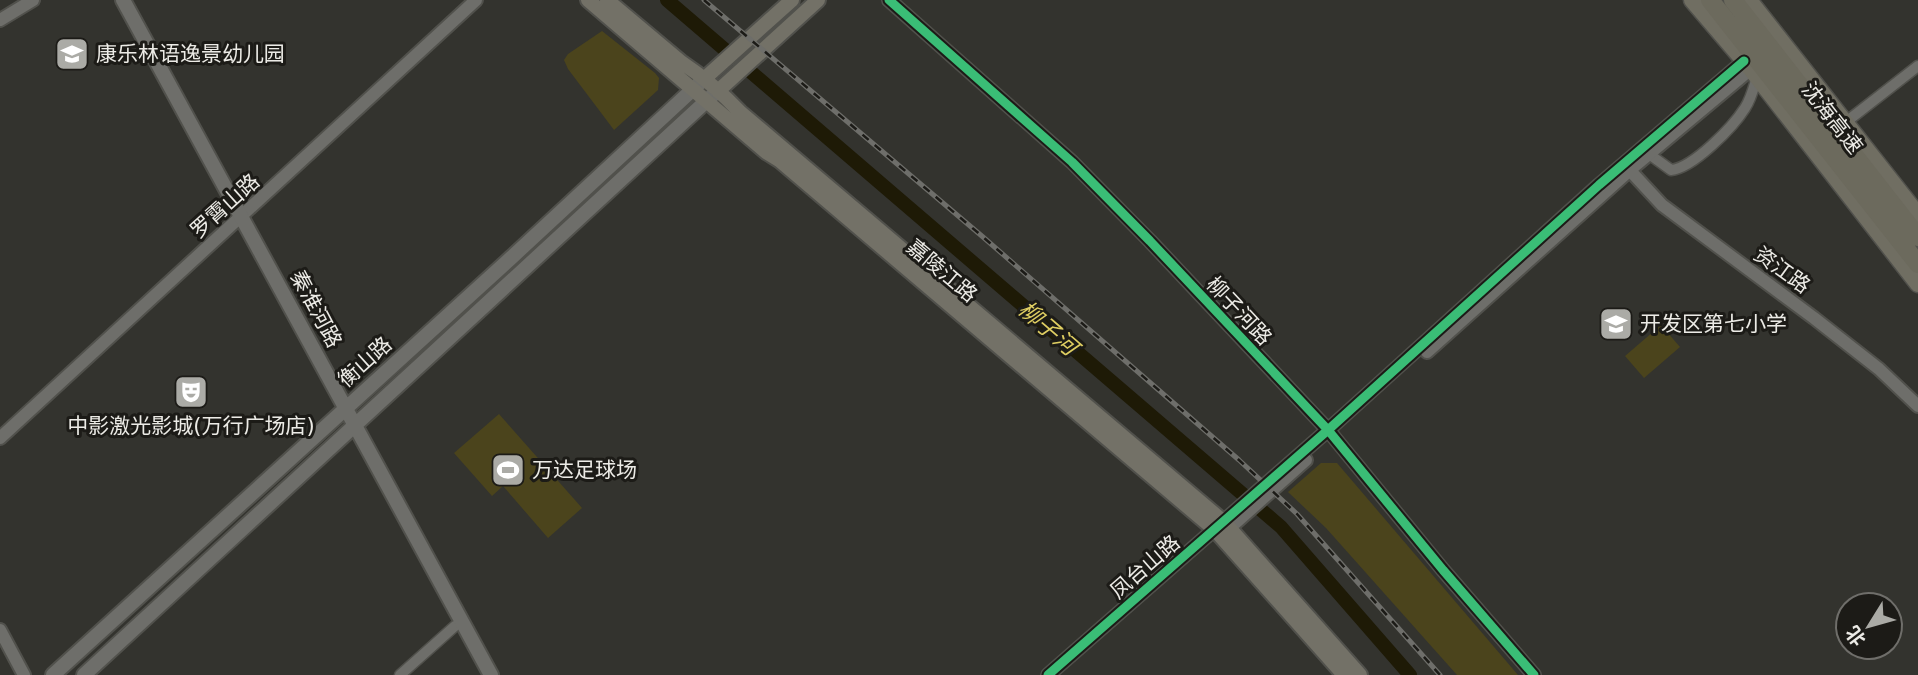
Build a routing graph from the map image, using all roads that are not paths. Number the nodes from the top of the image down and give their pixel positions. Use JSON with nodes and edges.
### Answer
{"nodes":[{"id":1,"x":33,"y":0,"type":"edge"},
{"id":2,"x":114,"y":0,"type":"edge"},
{"id":3,"x":123,"y":0,"type":"edge"},
{"id":4,"x":475,"y":0,"type":"edge"},
{"id":5,"x":588,"y":0,"type":"edge"},
{"id":6,"x":607,"y":0,"type":"edge"},
{"id":7,"x":792,"y":0,"type":"edge"},
{"id":8,"x":818,"y":0,"type":"edge"},
{"id":9,"x":889,"y":0,"type":"edge"},
{"id":10,"x":1694,"y":0,"type":"edge"},
{"id":11,"x":1710,"y":0,"type":"edge"},
{"id":12,"x":1733,"y":0,"type":"edge"},
{"id":13,"x":1749,"y":0,"type":"edge"},
{"id":14,"x":0,"y":20,"type":"edge"},
{"id":15,"x":1713,"y":23,"type":"joint"},
{"id":16,"x":1918,"y":66,"type":"edge"},
{"id":17,"x":1751,"y":69,"type":"junction"},
{"id":18,"x":709,"y":75,"type":"junction"},
{"id":19,"x":723,"y":86,"type":"junction"},
{"id":20,"x":692,"y":89,"type":"junction"},
{"id":21,"x":707,"y":102,"type":"junction"},
{"id":22,"x":1846,"y":122,"type":"junction"},
{"id":23,"x":1649,"y":154,"type":"junction"},
{"id":24,"x":1627,"y":167,"type":"junction"},
{"id":25,"x":1918,"y":215,"type":"edge"},
{"id":26,"x":239,"y":220,"type":"junction"},
{"id":27,"x":1918,"y":237,"type":"edge"},
{"id":28,"x":1918,"y":264,"type":"edge"},
{"id":29,"x":1918,"y":284,"type":"edge"},
{"id":30,"x":1918,"y":406,"type":"edge"},
{"id":31,"x":342,"y":412,"type":"junction"},
{"id":32,"x":351,"y":428,"type":"junction"},
{"id":33,"x":1331,"y":433,"type":"junction"},
{"id":34,"x":0,"y":439,"type":"edge"},
{"id":35,"x":1227,"y":525,"type":"junction"},
{"id":36,"x":455,"y":626,"type":"junction"},
{"id":37,"x":0,"y":630,"type":"edge"},
{"id":38,"x":24,"y":675,"type":"edge"},
{"id":39,"x":53,"y":675,"type":"edge"},
{"id":40,"x":84,"y":675,"type":"edge"},
{"id":41,"x":400,"y":675,"type":"edge"},
{"id":42,"x":481,"y":675,"type":"edge"},
{"id":43,"x":491,"y":675,"type":"edge"},
{"id":44,"x":1048,"y":675,"type":"edge"},
{"id":45,"x":1059,"y":675,"type":"edge"},
{"id":46,"x":1344,"y":675,"type":"edge"},
{"id":47,"x":1360,"y":675,"type":"edge"},
{"id":48,"x":1534,"y":675,"type":"edge"}],
"edges":[{"from":1,"to":14,"type":"street"},
{"from":2,"to":26,"type":"main road","name":"秦淮河路"},
{"from":3,"to":26,"type":"main road","name":"秦淮河路"},
{"from":4,"to":26,"type":"street","name":"罗霄山路"},
{"from":5,"to":20,"type":"main road","name":"嘉陵江路"},
{"from":6,"to":18,"type":"main road","name":"嘉陵江路"},
{"from":7,"to":18,"type":"main road"},
{"from":8,"to":19,"type":"main road"},
{"from":9,"to":33,"type":"street","name":"柳子河路"},
{"from":10,"to":15,"type":"highway"},
{"from":11,"to":28,"type":"highway","name":"沈海高速"},
{"from":12,"to":27,"type":"highway","name":"沈海高速"},
{"from":13,"to":22,"type":"highway"},
{"from":15,"to":17,"type":"highway"},
{"from":16,"to":22,"type":"street"},
{"from":17,"to":23,"type":"street"},
{"from":17,"to":23,"type":"street"},
{"from":17,"to":24,"type":"street"},
{"from":17,"to":29,"type":"highway"},
{"from":18,"to":19,"type":"main road","name":"嘉陵江路"},
{"from":18,"to":20,"type":"main road","name":"衡山路"},
{"from":19,"to":21,"type":"main road","name":"衡山路"},
{"from":19,"to":35,"type":"main road","name":"嘉陵江路"},
{"from":20,"to":21,"type":"main road","name":"嘉陵江路"},
{"from":20,"to":31,"type":"main road","name":"衡山路"},
{"from":21,"to":32,"type":"main road","name":"衡山路"},
{"from":21,"to":35,"type":"main road","name":"嘉陵江路"},
{"from":22,"to":25,"type":"highway"},
{"from":23,"to":24,"type":"street"},
{"from":24,"to":30,"type":"street","name":"资江路"},
{"from":24,"to":33,"type":"street","name":"凤台山路"},
{"from":26,"to":31,"type":"main road","name":"秦淮河路"},
{"from":26,"to":34,"type":"street","name":"罗霄山路"},
{"from":31,"to":32,"type":"main road","name":"秦淮河路"},
{"from":31,"to":39,"type":"main road","name":"衡山路"},
{"from":32,"to":36,"type":"main road","name":"秦淮河路"},
{"from":32,"to":40,"type":"main road","name":"衡山路"},
{"from":32,"to":43,"type":"main road","name":"秦淮河路"},
{"from":33,"to":35,"type":"street","name":"凤台山路"},
{"from":33,"to":48,"type":"street","name":"柳子河路"},
{"from":35,"to":44,"type":"street","name":"凤台山路"},
{"from":35,"to":45,"type":"street","name":"凤台山路"},
{"from":35,"to":46,"type":"main road","name":"嘉陵江路"},
{"from":35,"to":47,"type":"main road","name":"嘉陵江路"},
{"from":36,"to":41,"type":"street"},
{"from":36,"to":42,"type":"main road","name":"秦淮河路"},
{"from":37,"to":38,"type":"street"}]}
